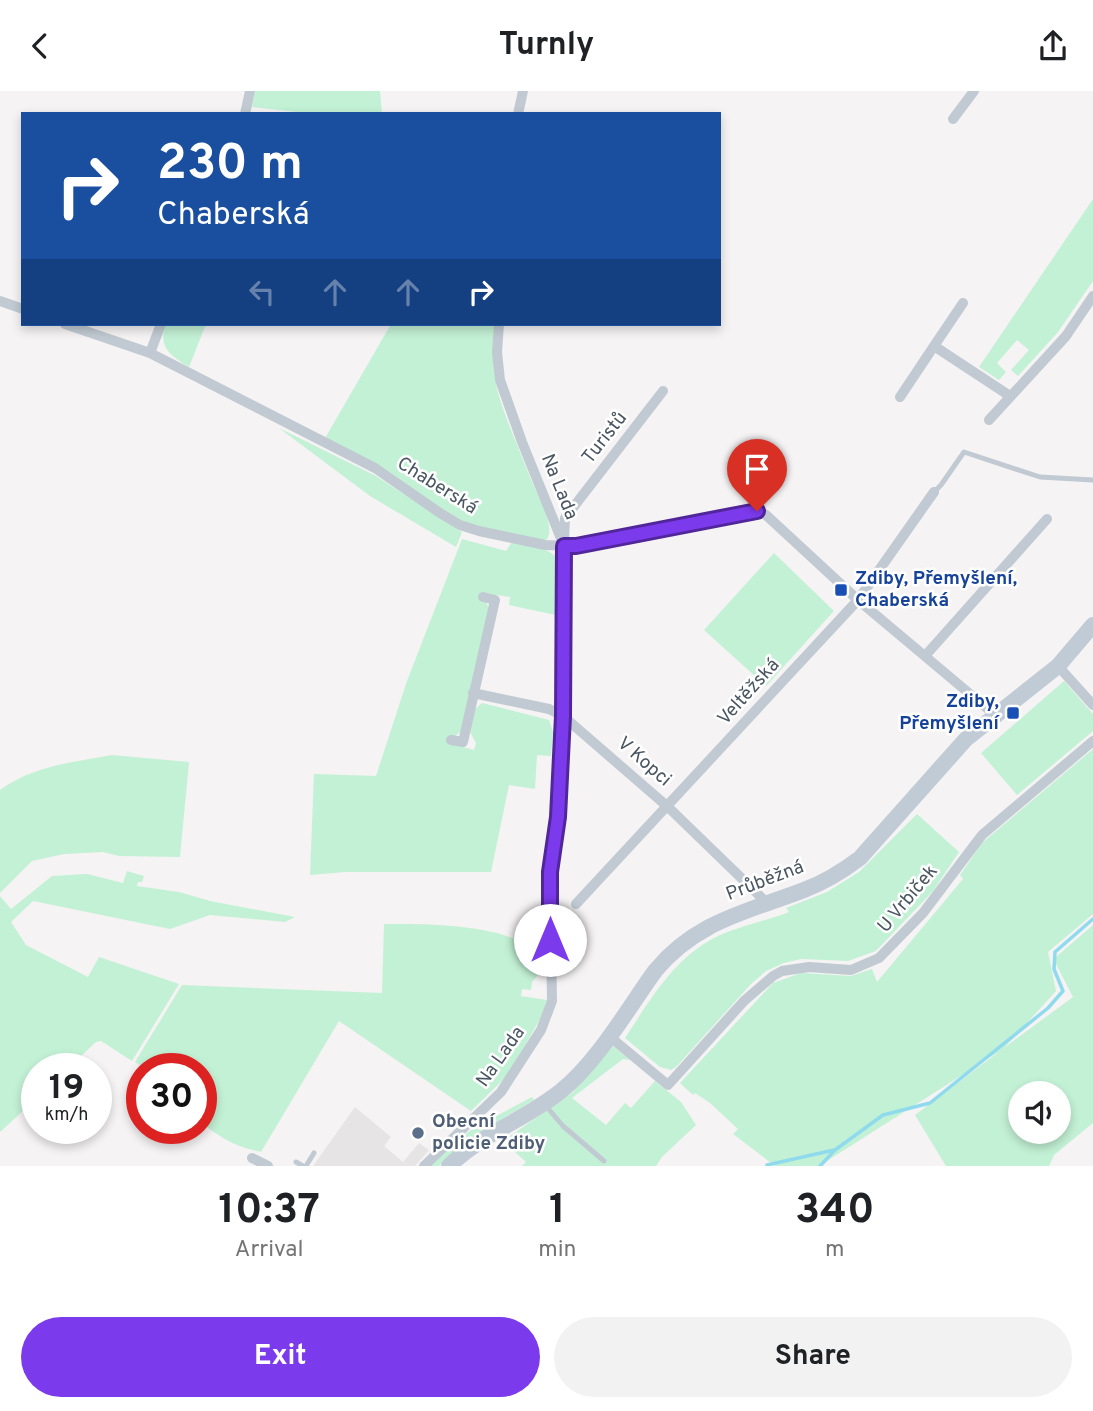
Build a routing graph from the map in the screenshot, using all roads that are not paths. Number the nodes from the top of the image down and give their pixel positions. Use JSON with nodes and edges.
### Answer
{"nodes":[{"id":1,"x":250,"y":91,"type":"edge"},
{"id":2,"x":523,"y":91,"type":"edge"},
{"id":3,"x":974,"y":91,"type":"edge"},
{"id":4,"x":245,"y":112,"type":"edge"},
{"id":5,"x":518,"y":112,"type":"edge"},
{"id":6,"x":953,"y":119,"type":"dead end"},
{"id":7,"x":1093,"y":296,"type":"edge"},
{"id":8,"x":0,"y":301,"type":"edge"},
{"id":9,"x":963,"y":303,"type":"dead end"},
{"id":10,"x":21,"y":308,"type":"edge"},
{"id":11,"x":71,"y":326,"type":"edge"},
{"id":12,"x":160,"y":326,"type":"edge"},
{"id":13,"x":499,"y":326,"type":"edge"},
{"id":14,"x":934,"y":346,"type":"junction"},
{"id":15,"x":150,"y":353,"type":"junction"},
{"id":16,"x":663,"y":391,"type":"dead end"},
{"id":17,"x":1010,"y":396,"type":"junction"},
{"id":18,"x":900,"y":397,"type":"dead end"},
{"id":19,"x":989,"y":420,"type":"dead end"},
{"id":20,"x":1093,"y":480,"type":"edge"},
{"id":21,"x":934,"y":492,"type":"joint"},
{"id":22,"x":1047,"y":519,"type":"dead end"},
{"id":23,"x":564,"y":546,"type":"junction"},
{"id":24,"x":483,"y":597,"type":"dead end"},
{"id":25,"x":858,"y":600,"type":"junction"},
{"id":26,"x":1093,"y":625,"type":"edge"},
{"id":27,"x":925,"y":656,"type":"junction"},
{"id":28,"x":1058,"y":666,"type":"junction"},
{"id":29,"x":473,"y":693,"type":"junction"},
{"id":30,"x":1093,"y":705,"type":"edge"},
{"id":31,"x":995,"y":715,"type":"junction"},
{"id":32,"x":563,"y":716,"type":"junction"},
{"id":33,"x":451,"y":740,"type":"dead end"},
{"id":34,"x":1093,"y":741,"type":"edge"},
{"id":35,"x":668,"y":807,"type":"junction"},
{"id":36,"x":766,"y":902,"type":"junction"},
{"id":37,"x":576,"y":904,"type":"dead end"},
{"id":38,"x":609,"y":1036,"type":"junction"},
{"id":39,"x":545,"y":1103,"type":"junction"},
{"id":40,"x":314,"y":1153,"type":"dead end"},
{"id":41,"x":252,"y":1158,"type":"dead end"},
{"id":42,"x":604,"y":1161,"type":"dead end"},
{"id":43,"x":296,"y":1162,"type":"dead end"},
{"id":44,"x":268,"y":1166,"type":"edge"},
{"id":45,"x":304,"y":1166,"type":"edge"},
{"id":46,"x":424,"y":1166,"type":"edge"},
{"id":47,"x":449,"y":1166,"type":"edge"}],
"edges":[{"from":1,"to":4,"type":"street"},
{"from":2,"to":5,"type":"street"},
{"from":3,"to":6,"type":"street"},
{"from":7,"to":17,"type":"street"},
{"from":8,"to":10,"type":"street"},
{"from":9,"to":14,"type":"street"},
{"from":11,"to":15,"type":"street","name":"Chaberská"},
{"from":12,"to":15,"type":"street"},
{"from":13,"to":23,"type":"street","name":"Na Lada"},
{"from":14,"to":17,"type":"street"},
{"from":14,"to":18,"type":"street"},
{"from":15,"to":23,"type":"street","name":"Chaberská"},
{"from":16,"to":23,"type":"street","name":"Turistů"},
{"from":17,"to":19,"type":"street"},
{"from":20,"to":21,"type":"lane"},
{"from":21,"to":25,"type":"street","name":"Veltěžská"},
{"from":22,"to":27,"type":"street"},
{"from":23,"to":25,"type":"street","name":"Chaberská"},
{"from":23,"to":32,"type":"street","name":"Na Lada"},
{"from":24,"to":29,"type":"street"},
{"from":25,"to":27,"type":"street","name":"Chaberská"},
{"from":25,"to":35,"type":"street","name":"Veltěžská"},
{"from":26,"to":28,"type":"street","name":"Průběžná"},
{"from":27,"to":31,"type":"street","name":"Chaberská"},
{"from":28,"to":30,"type":"street"},
{"from":28,"to":31,"type":"street","name":"Průběžná"},
{"from":29,"to":32,"type":"street","name":"V Kopci"},
{"from":29,"to":33,"type":"street"},
{"from":31,"to":36,"type":"street","name":"Průběžná"},
{"from":32,"to":35,"type":"street","name":"V Kopci"},
{"from":32,"to":46,"type":"street","name":"Na Lada"},
{"from":34,"to":38,"type":"street","name":"U Vrbiček"},
{"from":35,"to":36,"type":"street","name":"V Kopci"},
{"from":35,"to":37,"type":"street","name":"Veltěžská"},
{"from":36,"to":38,"type":"street","name":"Průběžná"},
{"from":38,"to":39,"type":"street","name":"Průběžná"},
{"from":39,"to":42,"type":"lane"},
{"from":39,"to":47,"type":"street","name":"Průběžná"},
{"from":40,"to":45,"type":"lane"},
{"from":41,"to":44,"type":"street"},
{"from":43,"to":45,"type":"lane"}]}
